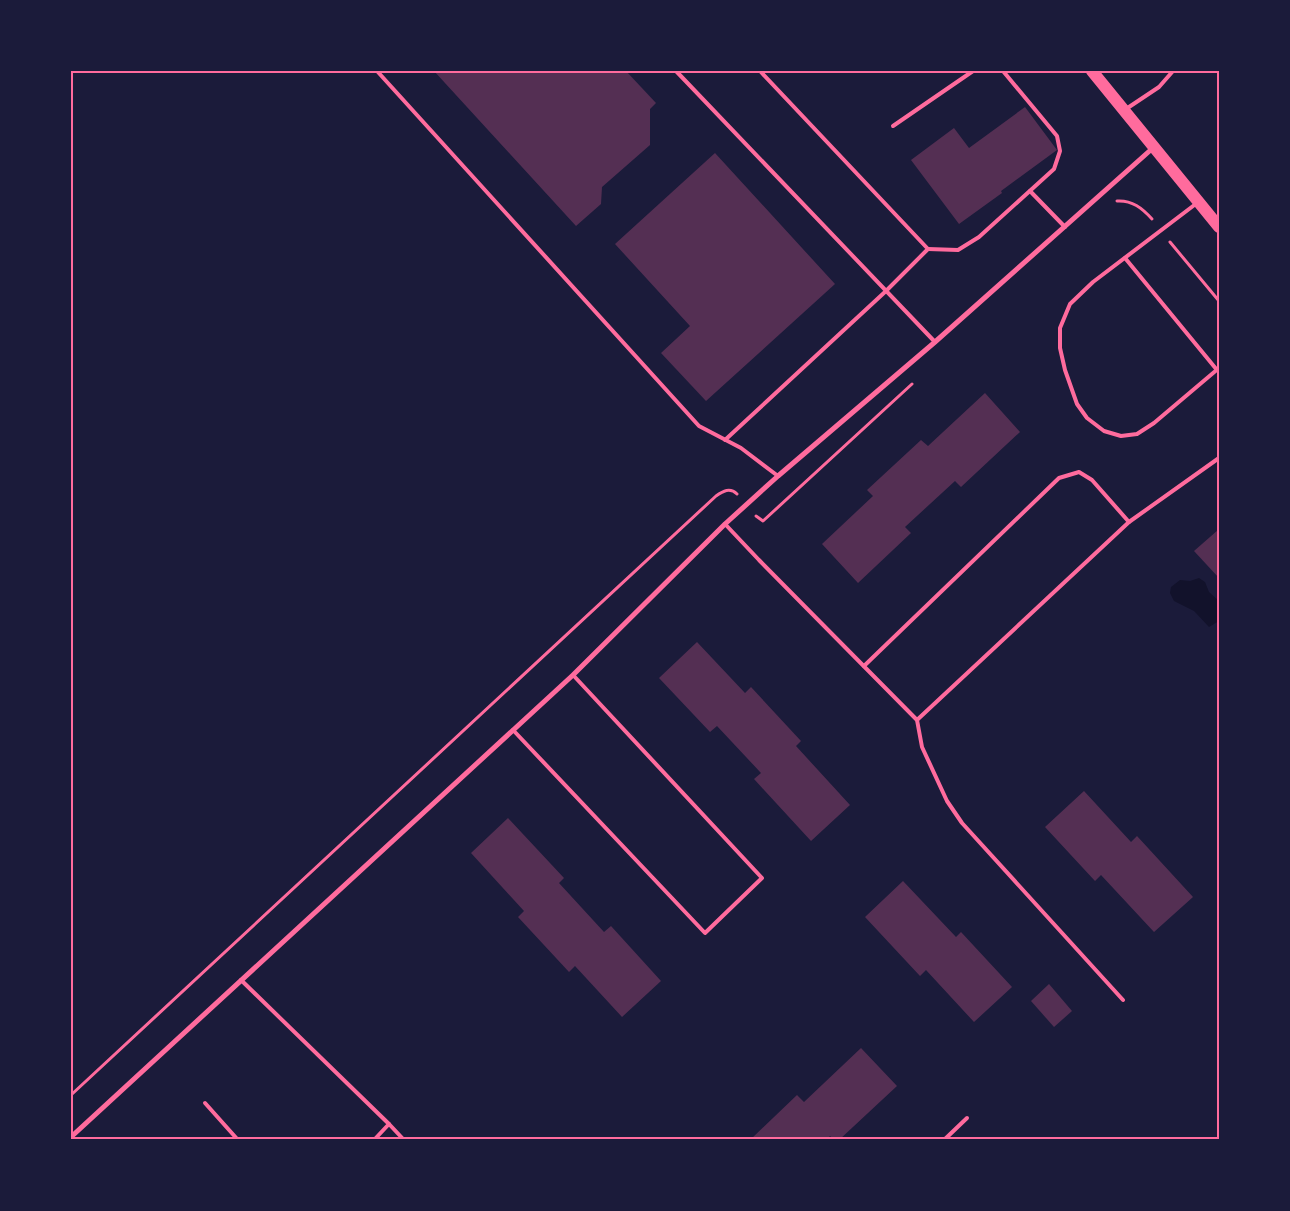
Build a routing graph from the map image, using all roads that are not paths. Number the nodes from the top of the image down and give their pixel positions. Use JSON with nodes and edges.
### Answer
{"nodes":[{"id":1,"x":377,"y":71,"type":"edge"},
{"id":2,"x":676,"y":71,"type":"edge"},
{"id":3,"x":760,"y":71,"type":"edge"},
{"id":4,"x":973,"y":71,"type":"edge"},
{"id":5,"x":1003,"y":71,"type":"edge"},
{"id":6,"x":1092,"y":71,"type":"edge"},
{"id":7,"x":1173,"y":71,"type":"edge"},
{"id":8,"x":1124,"y":111,"type":"junction"},
{"id":9,"x":893,"y":126,"type":"dead end"},
{"id":10,"x":1154,"y":147,"type":"junction"},
{"id":11,"x":1030,"y":191,"type":"junction"},
{"id":12,"x":1198,"y":201,"type":"junction"},
{"id":13,"x":1065,"y":227,"type":"junction"},
{"id":14,"x":1219,"y":227,"type":"edge"},
{"id":15,"x":928,"y":249,"type":"junction"},
{"id":16,"x":1125,"y":258,"type":"junction"},
{"id":17,"x":886,"y":291,"type":"junction"},
{"id":18,"x":935,"y":342,"type":"junction"},
{"id":19,"x":1218,"y":369,"type":"edge"},
{"id":20,"x":725,"y":440,"type":"junction"},
{"id":21,"x":1219,"y":458,"type":"edge"},
{"id":22,"x":778,"y":476,"type":"junction"},
{"id":23,"x":1130,"y":522,"type":"junction"},
{"id":24,"x":725,"y":524,"type":"junction"},
{"id":25,"x":864,"y":666,"type":"junction"},
{"id":26,"x":573,"y":675,"type":"junction"},
{"id":27,"x":917,"y":720,"type":"junction"},
{"id":28,"x":513,"y":730,"type":"junction"},
{"id":29,"x":241,"y":980,"type":"junction"},
{"id":30,"x":1123,"y":1000,"type":"dead end"},
{"id":31,"x":205,"y":1103,"type":"dead end"},
{"id":32,"x":967,"y":1118,"type":"dead end"},
{"id":33,"x":389,"y":1124,"type":"junction"},
{"id":34,"x":71,"y":1137,"type":"edge"},
{"id":35,"x":238,"y":1140,"type":"edge"},
{"id":36,"x":374,"y":1140,"type":"edge"},
{"id":37,"x":404,"y":1140,"type":"edge"},
{"id":38,"x":944,"y":1140,"type":"edge"}],
"edges":[{"from":1,"to":20,"type":"lane"},
{"from":2,"to":17,"type":"lane"},
{"from":3,"to":15,"type":"lane"},
{"from":4,"to":9,"type":"lane"},
{"from":5,"to":11,"type":"lane"},
{"from":6,"to":8,"type":"main road"},
{"from":7,"to":8,"type":"lane"},
{"from":8,"to":10,"type":"main road"},
{"from":10,"to":12,"type":"main road"},
{"from":10,"to":13,"type":"street"},
{"from":11,"to":13,"type":"lane"},
{"from":11,"to":15,"type":"lane"},
{"from":12,"to":14,"type":"main road"},
{"from":12,"to":16,"type":"lane"},
{"from":13,"to":18,"type":"street"},
{"from":15,"to":17,"type":"lane"},
{"from":16,"to":19,"type":"lane"},
{"from":16,"to":19,"type":"lane"},
{"from":17,"to":18,"type":"lane"},
{"from":17,"to":20,"type":"lane"},
{"from":18,"to":22,"type":"street"},
{"from":20,"to":22,"type":"lane"},
{"from":21,"to":23,"type":"lane"},
{"from":22,"to":24,"type":"street"},
{"from":23,"to":25,"type":"lane"},
{"from":23,"to":27,"type":"lane"},
{"from":24,"to":25,"type":"lane"},
{"from":24,"to":26,"type":"street"},
{"from":25,"to":27,"type":"lane"},
{"from":26,"to":28,"type":"street"},
{"from":26,"to":28,"type":"lane"},
{"from":27,"to":30,"type":"lane"},
{"from":28,"to":29,"type":"street"},
{"from":29,"to":33,"type":"lane"},
{"from":29,"to":34,"type":"street"},
{"from":31,"to":35,"type":"lane"},
{"from":32,"to":38,"type":"lane"},
{"from":33,"to":36,"type":"lane"},
{"from":33,"to":37,"type":"lane"}]}
